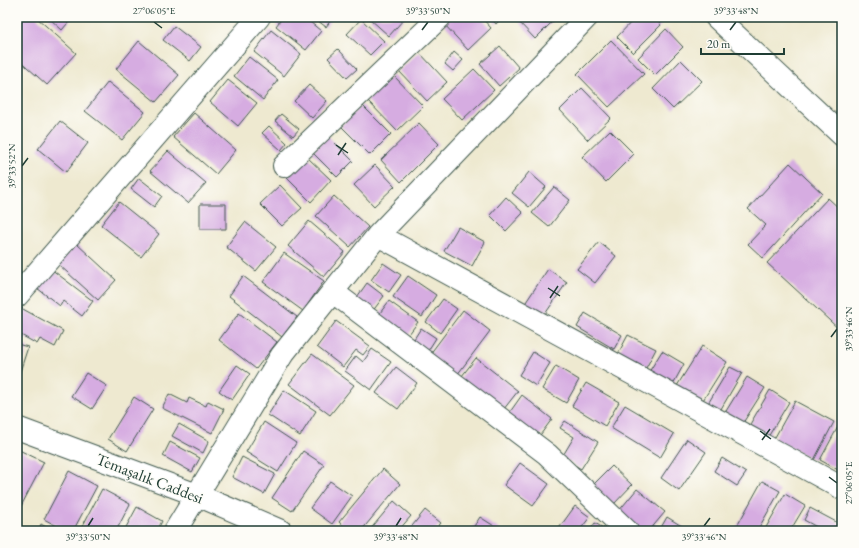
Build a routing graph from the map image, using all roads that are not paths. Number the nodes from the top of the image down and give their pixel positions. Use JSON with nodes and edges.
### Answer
{"nodes":[{"id":1,"x":259,"y":17,"type":"edge"},
{"id":2,"x":440,"y":17,"type":"edge"},
{"id":3,"x":587,"y":17,"type":"edge"},
{"id":4,"x":716,"y":17,"type":"edge"},
{"id":5,"x":842,"y":135,"type":"edge"},
{"id":6,"x":284,"y":166,"type":"dead end"},
{"id":7,"x":378,"y":235,"type":"junction"},
{"id":8,"x":333,"y":292,"type":"junction"},
{"id":9,"x":17,"y":296,"type":"edge"},
{"id":10,"x":17,"y":428,"type":"edge"},
{"id":11,"x":842,"y":488,"type":"edge"},
{"id":12,"x":197,"y":495,"type":"junction"},
{"id":13,"x":275,"y":530,"type":"edge"},
{"id":14,"x":175,"y":531,"type":"edge"},
{"id":15,"x":627,"y":531,"type":"edge"}],
"edges":[{"from":1,"to":9,"type":"street"},
{"from":2,"to":6,"type":"street"},
{"from":3,"to":7,"type":"street"},
{"from":4,"to":5,"type":"street"},
{"from":7,"to":8,"type":"street"},
{"from":7,"to":11,"type":"street"},
{"from":8,"to":12,"type":"street"},
{"from":8,"to":15,"type":"street"},
{"from":10,"to":12,"type":"street","name":"Temaşalık Caddesi"},
{"from":12,"to":13,"type":"street","name":"Temaşalık Caddesi"},
{"from":12,"to":14,"type":"street"}]}
